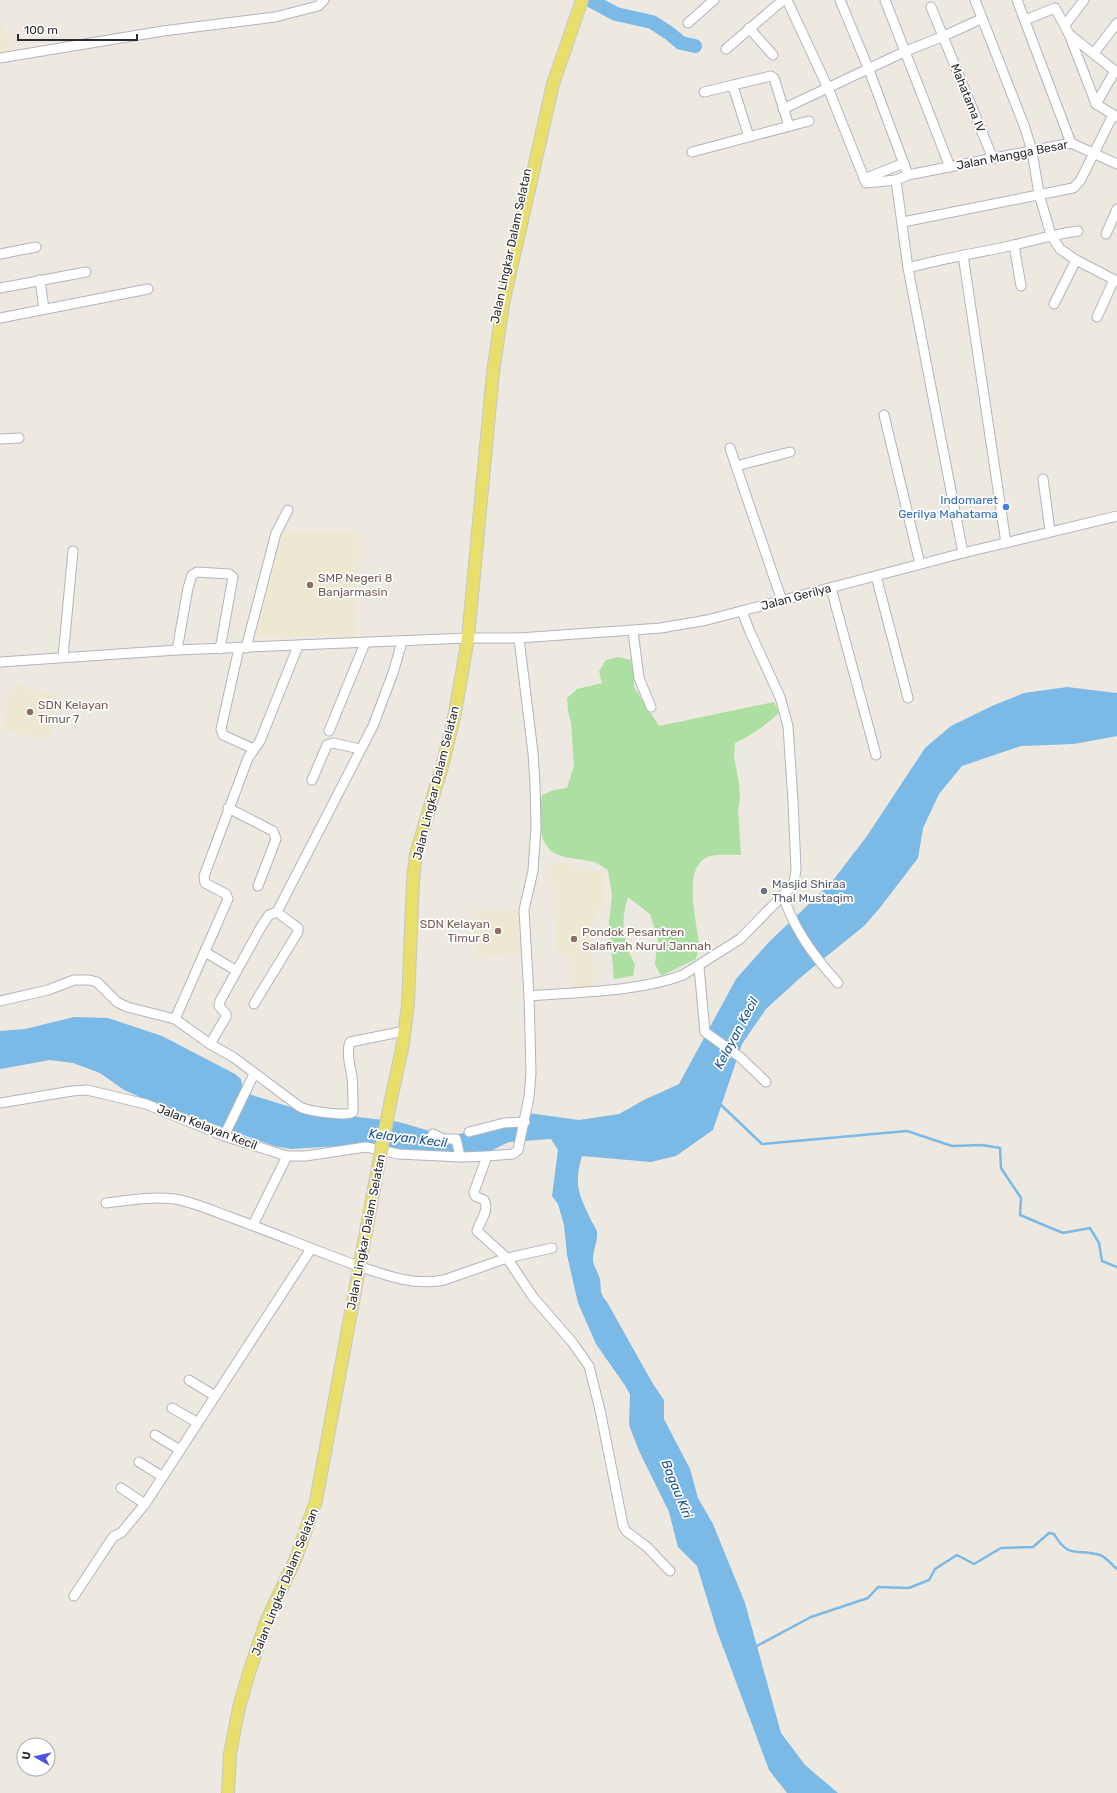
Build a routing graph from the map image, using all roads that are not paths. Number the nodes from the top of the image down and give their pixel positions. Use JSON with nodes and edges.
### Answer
{"nodes":[{"id":1,"x":324,"y":0,"type":"edge"},
{"id":2,"x":714,"y":0,"type":"edge"},
{"id":3,"x":783,"y":0,"type":"edge"},
{"id":4,"x":787,"y":0,"type":"edge"},
{"id":5,"x":975,"y":0,"type":"edge"},
{"id":6,"x":1017,"y":0,"type":"edge"},
{"id":7,"x":1084,"y":0,"type":"edge"},
{"id":8,"x":841,"y":2,"type":"edge"},
{"id":9,"x":577,"y":3,"type":"edge"},
{"id":10,"x":886,"y":3,"type":"edge"},
{"id":11,"x":1054,"y":4,"type":"edge"},
{"id":12,"x":931,"y":7,"type":"dead end"},
{"id":13,"x":981,"y":19,"type":"junction"},
{"id":14,"x":1025,"y":20,"type":"junction"},
{"id":15,"x":688,"y":23,"type":"dead end"},
{"id":16,"x":1117,"y":23,"type":"edge"},
{"id":17,"x":1065,"y":25,"type":"junction"},
{"id":18,"x":749,"y":28,"type":"junction"},
{"id":19,"x":1069,"y":34,"type":"junction"},
{"id":20,"x":944,"y":36,"type":"junction"},
{"id":21,"x":726,"y":49,"type":"dead end"},
{"id":22,"x":906,"y":51,"type":"junction"},
{"id":23,"x":1094,"y":53,"type":"junction"},
{"id":24,"x":774,"y":55,"type":"dead end"},
{"id":25,"x":0,"y":58,"type":"edge"},
{"id":26,"x":869,"y":70,"type":"junction"},
{"id":27,"x":1116,"y":71,"type":"edge"},
{"id":28,"x":733,"y":86,"type":"junction"},
{"id":29,"x":828,"y":88,"type":"junction"},
{"id":30,"x":704,"y":92,"type":"dead end"},
{"id":31,"x":1096,"y":104,"type":"junction"},
{"id":32,"x":783,"y":109,"type":"junction"},
{"id":33,"x":1115,"y":116,"type":"edge"},
{"id":34,"x":809,"y":121,"type":"dead end"},
{"id":35,"x":789,"y":126,"type":"junction"},
{"id":36,"x":749,"y":137,"type":"junction"},
{"id":37,"x":1071,"y":142,"type":"junction"},
{"id":38,"x":1032,"y":151,"type":"junction"},
{"id":39,"x":692,"y":152,"type":"dead end"},
{"id":40,"x":1094,"y":154,"type":"junction"},
{"id":41,"x":993,"y":159,"type":"junction"},
{"id":42,"x":904,"y":163,"type":"junction"},
{"id":43,"x":1117,"y":164,"type":"edge"},
{"id":44,"x":950,"y":167,"type":"junction"},
{"id":45,"x":908,"y":175,"type":"junction"},
{"id":46,"x":864,"y":179,"type":"junction"},
{"id":47,"x":896,"y":180,"type":"junction"},
{"id":48,"x":1040,"y":194,"type":"junction"},
{"id":49,"x":1117,"y":210,"type":"edge"},
{"id":50,"x":903,"y":222,"type":"junction"},
{"id":51,"x":1078,"y":231,"type":"dead end"},
{"id":52,"x":1106,"y":234,"type":"dead end"},
{"id":53,"x":1051,"y":235,"type":"junction"},
{"id":54,"x":1014,"y":245,"type":"junction"},
{"id":55,"x":36,"y":247,"type":"dead end"},
{"id":56,"x":0,"y":254,"type":"edge"},
{"id":57,"x":963,"y":255,"type":"junction"},
{"id":58,"x":1076,"y":260,"type":"junction"},
{"id":59,"x":908,"y":268,"type":"junction"},
{"id":60,"x":86,"y":272,"type":"dead end"},
{"id":61,"x":40,"y":280,"type":"junction"},
{"id":62,"x":1116,"y":281,"type":"edge"},
{"id":63,"x":1021,"y":286,"type":"dead end"},
{"id":64,"x":0,"y":288,"type":"edge"},
{"id":65,"x":148,"y":289,"type":"dead end"},
{"id":66,"x":1054,"y":304,"type":"dead end"},
{"id":67,"x":44,"y":310,"type":"junction"},
{"id":68,"x":1097,"y":317,"type":"dead end"},
{"id":69,"x":0,"y":318,"type":"edge"},
{"id":70,"x":884,"y":415,"type":"dead end"},
{"id":71,"x":19,"y":438,"type":"dead end"},
{"id":72,"x":0,"y":440,"type":"edge"},
{"id":73,"x":730,"y":448,"type":"dead end"},
{"id":74,"x":790,"y":452,"type":"dead end"},
{"id":75,"x":736,"y":466,"type":"junction"},
{"id":76,"x":1043,"y":479,"type":"dead end"},
{"id":77,"x":288,"y":510,"type":"dead end"},
{"id":78,"x":1117,"y":516,"type":"edge"},
{"id":79,"x":1050,"y":532,"type":"junction"},
{"id":80,"x":1006,"y":543,"type":"junction"},
{"id":81,"x":73,"y":551,"type":"dead end"},
{"id":82,"x":963,"y":553,"type":"junction"},
{"id":83,"x":920,"y":564,"type":"junction"},
{"id":84,"x":876,"y":576,"type":"junction"},
{"id":85,"x":831,"y":588,"type":"junction"},
{"id":86,"x":782,"y":601,"type":"junction"},
{"id":87,"x":742,"y":611,"type":"junction"},
{"id":88,"x":633,"y":631,"type":"junction"},
{"id":89,"x":468,"y":638,"type":"junction"},
{"id":90,"x":519,"y":638,"type":"junction"},
{"id":91,"x":402,"y":642,"type":"junction"},
{"id":92,"x":365,"y":643,"type":"junction"},
{"id":93,"x":298,"y":646,"type":"junction"},
{"id":94,"x":243,"y":648,"type":"junction"},
{"id":95,"x":220,"y":649,"type":"junction"},
{"id":96,"x":177,"y":650,"type":"junction"},
{"id":97,"x":63,"y":658,"type":"junction"},
{"id":98,"x":0,"y":662,"type":"edge"},
{"id":99,"x":908,"y":698,"type":"dead end"},
{"id":100,"x":651,"y":707,"type":"dead end"},
{"id":101,"x":329,"y":731,"type":"dead end"},
{"id":102,"x":254,"y":749,"type":"junction"},
{"id":103,"x":360,"y":749,"type":"junction"},
{"id":104,"x":876,"y":755,"type":"dead end"},
{"id":105,"x":312,"y":780,"type":"dead end"},
{"id":106,"x":228,"y":808,"type":"junction"},
{"id":107,"x":258,"y":886,"type":"dead end"},
{"id":108,"x":783,"y":895,"type":"junction"},
{"id":109,"x":277,"y":912,"type":"junction"},
{"id":110,"x":205,"y":952,"type":"junction"},
{"id":111,"x":699,"y":967,"type":"junction"},
{"id":112,"x":237,"y":971,"type":"junction"},
{"id":113,"x":838,"y":982,"type":"dead end"},
{"id":114,"x":529,"y":996,"type":"junction"},
{"id":115,"x":0,"y":1000,"type":"edge"},
{"id":116,"x":254,"y":1004,"type":"dead end"},
{"id":117,"x":175,"y":1019,"type":"junction"},
{"id":118,"x":405,"y":1031,"type":"junction"},
{"id":119,"x":210,"y":1044,"type":"junction"},
{"id":120,"x":254,"y":1074,"type":"junction"},
{"id":121,"x":766,"y":1082,"type":"dead end"},
{"id":122,"x":0,"y":1103,"type":"edge"},
{"id":123,"x":525,"y":1122,"type":"junction"},
{"id":124,"x":469,"y":1132,"type":"dead end"},
{"id":125,"x":225,"y":1134,"type":"junction"},
{"id":126,"x":433,"y":1134,"type":"dead end"},
{"id":127,"x":287,"y":1156,"type":"junction"},
{"id":128,"x":487,"y":1156,"type":"junction"},
{"id":129,"x":461,"y":1157,"type":"junction"},
{"id":130,"x":106,"y":1203,"type":"dead end"},
{"id":131,"x":253,"y":1225,"type":"junction"},
{"id":132,"x":552,"y":1248,"type":"dead end"},
{"id":133,"x":311,"y":1249,"type":"junction"},
{"id":134,"x":507,"y":1258,"type":"junction"},
{"id":135,"x":360,"y":1266,"type":"junction"},
{"id":136,"x":189,"y":1380,"type":"dead end"},
{"id":137,"x":215,"y":1396,"type":"junction"},
{"id":138,"x":172,"y":1408,"type":"dead end"},
{"id":139,"x":198,"y":1423,"type":"junction"},
{"id":140,"x":155,"y":1435,"type":"dead end"},
{"id":141,"x":180,"y":1450,"type":"junction"},
{"id":142,"x":139,"y":1462,"type":"dead end"},
{"id":143,"x":163,"y":1477,"type":"junction"},
{"id":144,"x":121,"y":1488,"type":"dead end"},
{"id":145,"x":145,"y":1504,"type":"junction"},
{"id":146,"x":670,"y":1571,"type":"dead end"},
{"id":147,"x":74,"y":1596,"type":"dead end"},
{"id":148,"x":228,"y":1793,"type":"edge"}],
"edges":[{"from":1,"to":25,"type":"street"},
{"from":2,"to":15,"type":"street"},
{"from":3,"to":18,"type":"street"},
{"from":4,"to":29,"type":"street"},
{"from":5,"to":13,"type":"street"},
{"from":6,"to":14,"type":"street"},
{"from":7,"to":17,"type":"street"},
{"from":8,"to":26,"type":"street"},
{"from":9,"to":89,"type":"main road","name":"Jalan Lingkar Dalam Selatan"},
{"from":10,"to":22,"type":"street"},
{"from":11,"to":14,"type":"street"},
{"from":11,"to":17,"type":"street"},
{"from":12,"to":20,"type":"street","name":"Mahatama IV"},
{"from":13,"to":20,"type":"street"},
{"from":13,"to":38,"type":"street"},
{"from":14,"to":37,"type":"street"},
{"from":16,"to":23,"type":"street"},
{"from":17,"to":19,"type":"street"},
{"from":18,"to":21,"type":"street"},
{"from":18,"to":24,"type":"street"},
{"from":19,"to":23,"type":"street"},
{"from":19,"to":31,"type":"street"},
{"from":20,"to":22,"type":"street"},
{"from":20,"to":41,"type":"street","name":"Mahatama IV"},
{"from":22,"to":26,"type":"street"},
{"from":22,"to":44,"type":"street"},
{"from":23,"to":27,"type":"street"},
{"from":26,"to":29,"type":"street"},
{"from":26,"to":42,"type":"street"},
{"from":27,"to":31,"type":"street"},
{"from":28,"to":30,"type":"street"},
{"from":28,"to":32,"type":"street"},
{"from":28,"to":36,"type":"street"},
{"from":29,"to":32,"type":"street"},
{"from":29,"to":46,"type":"street"},
{"from":31,"to":33,"type":"street"},
{"from":32,"to":35,"type":"street"},
{"from":33,"to":40,"type":"street"},
{"from":34,"to":35,"type":"street"},
{"from":35,"to":36,"type":"street"},
{"from":36,"to":39,"type":"street"},
{"from":37,"to":38,"type":"street","name":"Jalan Mangga Besar"},
{"from":37,"to":40,"type":"street","name":"Jalan Mangga Besar"},
{"from":38,"to":41,"type":"street","name":"Jalan Mangga Besar"},
{"from":38,"to":48,"type":"street"},
{"from":40,"to":43,"type":"street","name":"Jalan Mangga Besar"},
{"from":40,"to":48,"type":"street"},
{"from":41,"to":44,"type":"street","name":"Jalan Mangga Besar"},
{"from":42,"to":45,"type":"street"},
{"from":42,"to":46,"type":"street"},
{"from":44,"to":45,"type":"street","name":"Jalan Mangga Besar"},
{"from":45,"to":47,"type":"street","name":"Jalan Mangga Besar"},
{"from":46,"to":47,"type":"street","name":"Jalan Mangga Besar"},
{"from":47,"to":50,"type":"street"},
{"from":48,"to":50,"type":"street"},
{"from":48,"to":53,"type":"street"},
{"from":49,"to":52,"type":"street"},
{"from":50,"to":59,"type":"street"},
{"from":51,"to":53,"type":"street"},
{"from":53,"to":54,"type":"street"},
{"from":53,"to":58,"type":"street"},
{"from":54,"to":57,"type":"street"},
{"from":54,"to":63,"type":"street"},
{"from":55,"to":56,"type":"street"},
{"from":57,"to":59,"type":"street"},
{"from":57,"to":80,"type":"street"},
{"from":58,"to":62,"type":"street"},
{"from":58,"to":66,"type":"street"},
{"from":59,"to":82,"type":"street"},
{"from":60,"to":61,"type":"street"},
{"from":61,"to":64,"type":"street"},
{"from":61,"to":67,"type":"street"},
{"from":62,"to":68,"type":"street"},
{"from":65,"to":67,"type":"street"},
{"from":67,"to":69,"type":"street"},
{"from":70,"to":83,"type":"street"},
{"from":71,"to":72,"type":"street"},
{"from":73,"to":75,"type":"street"},
{"from":74,"to":75,"type":"street"},
{"from":75,"to":86,"type":"street"},
{"from":76,"to":79,"type":"street"},
{"from":77,"to":94,"type":"street"},
{"from":78,"to":79,"type":"street","name":"Jalan Gerilya"},
{"from":79,"to":80,"type":"street","name":"Jalan Gerilya"},
{"from":80,"to":82,"type":"street","name":"Jalan Gerilya"},
{"from":81,"to":97,"type":"street"},
{"from":82,"to":83,"type":"street","name":"Jalan Gerilya"},
{"from":83,"to":84,"type":"street","name":"Jalan Gerilya"},
{"from":84,"to":85,"type":"street","name":"Jalan Gerilya"},
{"from":84,"to":99,"type":"street"},
{"from":85,"to":86,"type":"street","name":"Jalan Gerilya"},
{"from":85,"to":104,"type":"street"},
{"from":86,"to":87,"type":"street","name":"Jalan Gerilya"},
{"from":87,"to":88,"type":"street","name":"Jalan Gerilya"},
{"from":87,"to":108,"type":"street"},
{"from":88,"to":90,"type":"street","name":"Jalan Gerilya"},
{"from":88,"to":100,"type":"street"},
{"from":89,"to":90,"type":"street","name":"Jalan Gerilya"},
{"from":89,"to":91,"type":"street","name":"Jalan Gerilya"},
{"from":89,"to":118,"type":"main road","name":"Jalan Lingkar Dalam Selatan"},
{"from":90,"to":114,"type":"street"},
{"from":91,"to":92,"type":"street","name":"Jalan Gerilya"},
{"from":91,"to":103,"type":"street"},
{"from":92,"to":93,"type":"street","name":"Jalan Gerilya"},
{"from":92,"to":101,"type":"street"},
{"from":93,"to":94,"type":"street","name":"Jalan Gerilya"},
{"from":93,"to":102,"type":"street"},
{"from":94,"to":95,"type":"street","name":"Jalan Gerilya"},
{"from":94,"to":102,"type":"street"},
{"from":95,"to":96,"type":"street","name":"Jalan Gerilya"},
{"from":95,"to":96,"type":"street"},
{"from":96,"to":97,"type":"street","name":"Jalan Gerilya"},
{"from":97,"to":98,"type":"street","name":"Jalan Gerilya"},
{"from":102,"to":106,"type":"street"},
{"from":103,"to":105,"type":"street"},
{"from":103,"to":109,"type":"street"},
{"from":106,"to":107,"type":"street"},
{"from":106,"to":110,"type":"street"},
{"from":108,"to":111,"type":"street"},
{"from":108,"to":113,"type":"street"},
{"from":109,"to":112,"type":"street"},
{"from":109,"to":116,"type":"street"},
{"from":110,"to":112,"type":"street"},
{"from":110,"to":117,"type":"street"},
{"from":111,"to":114,"type":"street"},
{"from":111,"to":121,"type":"street"},
{"from":112,"to":119,"type":"street"},
{"from":114,"to":123,"type":"street"},
{"from":115,"to":117,"type":"street"},
{"from":117,"to":119,"type":"street"},
{"from":118,"to":120,"type":"street"},
{"from":118,"to":135,"type":"main road","name":"Jalan Lingkar Dalam Selatan","bridge":true},
{"from":119,"to":120,"type":"street"},
{"from":120,"to":125,"type":"street"},
{"from":122,"to":125,"type":"street","name":"Jalan Kelayan Kecil"},
{"from":123,"to":124,"type":"street"},
{"from":123,"to":128,"type":"street","name":"Jalan Kelayan Kecil"},
{"from":125,"to":127,"type":"street","name":"Jalan Kelayan Kecil"},
{"from":126,"to":129,"type":"street"},
{"from":127,"to":129,"type":"street","name":"Jalan Kelayan Kecil"},
{"from":127,"to":131,"type":"street"},
{"from":128,"to":129,"type":"street","name":"Jalan Kelayan Kecil"},
{"from":128,"to":134,"type":"street"},
{"from":130,"to":131,"type":"street"},
{"from":131,"to":133,"type":"street"},
{"from":132,"to":134,"type":"street"},
{"from":133,"to":135,"type":"street"},
{"from":133,"to":137,"type":"street"},
{"from":134,"to":135,"type":"street"},
{"from":134,"to":146,"type":"street"},
{"from":135,"to":148,"type":"main road","name":"Jalan Lingkar Dalam Selatan"},
{"from":136,"to":137,"type":"street"},
{"from":137,"to":139,"type":"street"},
{"from":138,"to":139,"type":"street"},
{"from":139,"to":141,"type":"street"},
{"from":140,"to":141,"type":"street"},
{"from":141,"to":143,"type":"street"},
{"from":142,"to":143,"type":"street"},
{"from":143,"to":145,"type":"street"},
{"from":144,"to":145,"type":"street"},
{"from":145,"to":147,"type":"street"}]}
